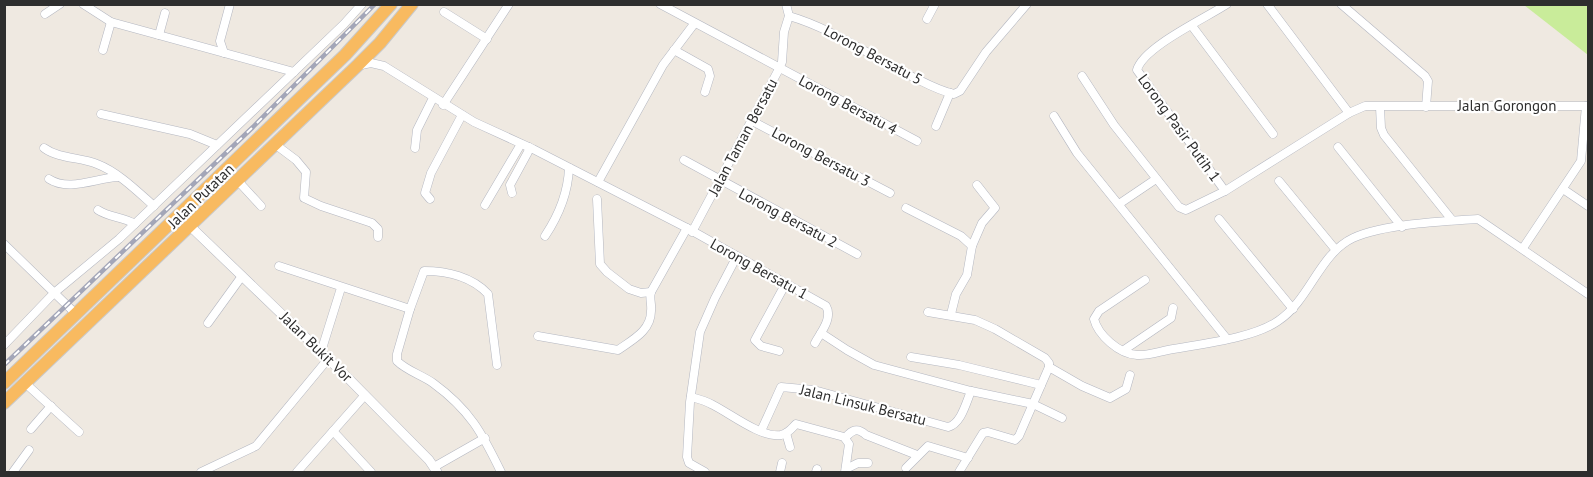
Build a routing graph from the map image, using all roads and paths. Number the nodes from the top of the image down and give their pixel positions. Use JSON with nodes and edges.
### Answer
{"nodes":[{"id":1,"x":60,"y":4,"type":"edge"},
{"id":2,"x":230,"y":4,"type":"edge"},
{"id":3,"x":362,"y":4,"type":"edge"},
{"id":4,"x":391,"y":4,"type":"edge"},
{"id":5,"x":509,"y":4,"type":"edge"},
{"id":6,"x":660,"y":4,"type":"edge"},
{"id":7,"x":786,"y":4,"type":"edge"},
{"id":8,"x":935,"y":4,"type":"edge"},
{"id":9,"x":1027,"y":4,"type":"edge"},
{"id":10,"x":1227,"y":4,"type":"edge"},
{"id":11,"x":1267,"y":4,"type":"edge"},
{"id":12,"x":1341,"y":4,"type":"edge"},
{"id":13,"x":88,"y":6,"type":"edge"},
{"id":14,"x":405,"y":7,"type":"edge"},
{"id":15,"x":165,"y":12,"type":"dead end"},
{"id":16,"x":444,"y":12,"type":"dead end"},
{"id":17,"x":45,"y":14,"type":"dead end"},
{"id":18,"x":789,"y":16,"type":"junction"},
{"id":19,"x":927,"y":19,"type":"dead end"},
{"id":20,"x":111,"y":22,"type":"junction"},
{"id":21,"x":694,"y":24,"type":"junction"},
{"id":22,"x":1192,"y":26,"type":"junction"},
{"id":23,"x":159,"y":35,"type":"junction"},
{"id":24,"x":487,"y":39,"type":"junction"},
{"id":25,"x":380,"y":43,"type":"junction"},
{"id":26,"x":103,"y":50,"type":"dead end"},
{"id":27,"x":674,"y":50,"type":"junction"},
{"id":28,"x":224,"y":53,"type":"junction"},
{"id":29,"x":358,"y":65,"type":"junction"},
{"id":30,"x":384,"y":66,"type":"junction"},
{"id":31,"x":779,"y":69,"type":"junction"},
{"id":32,"x":294,"y":72,"type":"junction"},
{"id":33,"x":1082,"y":76,"type":"dead end"},
{"id":34,"x":705,"y":92,"type":"dead end"},
{"id":35,"x":953,"y":93,"type":"junction"},
{"id":36,"x":433,"y":98,"type":"junction"},
{"id":37,"x":443,"y":105,"type":"junction"},
{"id":38,"x":1587,"y":106,"type":"edge"},
{"id":39,"x":1380,"y":107,"type":"junction"},
{"id":40,"x":1426,"y":107,"type":"junction"},
{"id":41,"x":1349,"y":113,"type":"junction"},
{"id":42,"x":101,"y":114,"type":"dead end"},
{"id":43,"x":462,"y":115,"type":"junction"},
{"id":44,"x":1054,"y":116,"type":"dead end"},
{"id":45,"x":752,"y":121,"type":"junction"},
{"id":46,"x":936,"y":126,"type":"dead end"},
{"id":47,"x":1273,"y":134,"type":"dead end"},
{"id":48,"x":917,"y":141,"type":"dead end"},
{"id":49,"x":217,"y":145,"type":"junction"},
{"id":50,"x":276,"y":145,"type":"junction"},
{"id":51,"x":525,"y":146,"type":"junction"},
{"id":52,"x":1338,"y":147,"type":"dead end"},
{"id":53,"x":44,"y":148,"type":"dead end"},
{"id":54,"x":415,"y":148,"type":"dead end"},
{"id":55,"x":684,"y":160,"type":"dead end"},
{"id":56,"x":569,"y":168,"type":"junction"},
{"id":57,"x":118,"y":177,"type":"junction"},
{"id":58,"x":1156,"y":178,"type":"junction"},
{"id":59,"x":49,"y":179,"type":"dead end"},
{"id":60,"x":238,"y":181,"type":"junction"},
{"id":61,"x":719,"y":181,"type":"junction"},
{"id":62,"x":598,"y":182,"type":"junction"},
{"id":63,"x":1279,"y":182,"type":"dead end"},
{"id":64,"x":977,"y":184,"type":"dead end"},
{"id":65,"x":1563,"y":189,"type":"junction"},
{"id":66,"x":1225,"y":191,"type":"junction"},
{"id":67,"x":512,"y":193,"type":"dead end"},
{"id":68,"x":890,"y":193,"type":"dead end"},
{"id":69,"x":430,"y":199,"type":"dead end"},
{"id":70,"x":597,"y":199,"type":"dead end"},
{"id":71,"x":1119,"y":204,"type":"junction"},
{"id":72,"x":485,"y":205,"type":"dead end"},
{"id":73,"x":154,"y":206,"type":"junction"},
{"id":74,"x":261,"y":206,"type":"dead end"},
{"id":75,"x":1588,"y":206,"type":"edge"},
{"id":76,"x":906,"y":208,"type":"dead end"},
{"id":77,"x":98,"y":210,"type":"dead end"},
{"id":78,"x":185,"y":211,"type":"junction"},
{"id":79,"x":1219,"y":219,"type":"dead end"},
{"id":80,"x":1452,"y":220,"type":"junction"},
{"id":81,"x":135,"y":224,"type":"junction"},
{"id":82,"x":194,"y":224,"type":"junction"},
{"id":83,"x":1402,"y":227,"type":"junction"},
{"id":84,"x":689,"y":230,"type":"junction"},
{"id":85,"x":545,"y":236,"type":"dead end"},
{"id":86,"x":378,"y":237,"type":"dead end"},
{"id":87,"x":4,"y":244,"type":"edge"},
{"id":88,"x":972,"y":246,"type":"junction"},
{"id":89,"x":1523,"y":248,"type":"junction"},
{"id":90,"x":1335,"y":249,"type":"junction"},
{"id":91,"x":857,"y":254,"type":"dead end"},
{"id":92,"x":736,"y":256,"type":"junction"},
{"id":93,"x":279,"y":266,"type":"dead end"},
{"id":94,"x":242,"y":276,"type":"junction"},
{"id":95,"x":1144,"y":280,"type":"dead end"},
{"id":96,"x":786,"y":283,"type":"junction"},
{"id":97,"x":341,"y":288,"type":"junction"},
{"id":98,"x":651,"y":292,"type":"junction"},
{"id":99,"x":54,"y":293,"type":"junction"},
{"id":100,"x":1588,"y":294,"type":"edge"},
{"id":101,"x":1173,"y":308,"type":"dead end"},
{"id":102,"x":410,"y":309,"type":"junction"},
{"id":103,"x":1293,"y":309,"type":"junction"},
{"id":104,"x":928,"y":312,"type":"dead end"},
{"id":105,"x":75,"y":313,"type":"junction"},
{"id":106,"x":951,"y":314,"type":"junction"},
{"id":107,"x":208,"y":323,"type":"dead end"},
{"id":108,"x":820,"y":333,"type":"junction"},
{"id":109,"x":538,"y":336,"type":"dead end"},
{"id":110,"x":51,"y":337,"type":"junction"},
{"id":111,"x":1227,"y":339,"type":"junction"},
{"id":112,"x":815,"y":343,"type":"dead end"},
{"id":113,"x":4,"y":345,"type":"edge"},
{"id":114,"x":62,"y":348,"type":"junction"},
{"id":115,"x":1124,"y":350,"type":"junction"},
{"id":116,"x":779,"y":351,"type":"dead end"},
{"id":117,"x":321,"y":352,"type":"junction"},
{"id":118,"x":911,"y":357,"type":"dead end"},
{"id":119,"x":328,"y":359,"type":"junction"},
{"id":120,"x":497,"y":365,"type":"dead end"},
{"id":121,"x":1049,"y":367,"type":"junction"},
{"id":122,"x":1130,"y":375,"type":"dead end"},
{"id":123,"x":4,"y":383,"type":"edge"},
{"id":124,"x":25,"y":383,"type":"junction"},
{"id":125,"x":1041,"y":386,"type":"junction"},
{"id":126,"x":971,"y":391,"type":"junction"},
{"id":127,"x":365,"y":395,"type":"junction"},
{"id":128,"x":691,"y":397,"type":"junction"},
{"id":129,"x":4,"y":403,"type":"edge"},
{"id":130,"x":1033,"y":404,"type":"junction"},
{"id":131,"x":51,"y":406,"type":"junction"},
{"id":132,"x":1062,"y":418,"type":"dead end"},
{"id":133,"x":31,"y":429,"type":"dead end"},
{"id":134,"x":333,"y":431,"type":"junction"},
{"id":135,"x":761,"y":431,"type":"junction"},
{"id":136,"x":79,"y":432,"type":"dead end"},
{"id":137,"x":786,"y":433,"type":"junction"},
{"id":138,"x":485,"y":438,"type":"junction"},
{"id":139,"x":845,"y":438,"type":"junction"},
{"id":140,"x":790,"y":447,"type":"dead end"},
{"id":141,"x":29,"y":450,"type":"dead end"},
{"id":142,"x":917,"y":454,"type":"junction"},
{"id":143,"x":968,"y":458,"type":"junction"},
{"id":144,"x":782,"y":463,"type":"dead end"},
{"id":145,"x":868,"y":463,"type":"dead end"},
{"id":146,"x":906,"y":468,"type":"dead end"},
{"id":147,"x":436,"y":470,"type":"edge"},
{"id":148,"x":846,"y":471,"type":"edge"},
{"id":149,"x":13,"y":472,"type":"edge"},
{"id":150,"x":206,"y":472,"type":"edge"},
{"id":151,"x":297,"y":472,"type":"edge"},
{"id":152,"x":371,"y":472,"type":"edge"},
{"id":153,"x":501,"y":472,"type":"edge"},
{"id":154,"x":705,"y":472,"type":"edge"},
{"id":155,"x":780,"y":472,"type":"edge"},
{"id":156,"x":959,"y":472,"type":"edge"}],
"edges":[{"from":1,"to":17,"type":"street"},
{"from":2,"to":28,"type":"street"},
{"from":3,"to":32,"type":"street"},
{"from":4,"to":78,"type":"highway","name":"Jalan Putatan"},
{"from":5,"to":24,"type":"street"},
{"from":6,"to":21,"type":"street","name":"Lorong Bersatu 4"},
{"from":7,"to":18,"type":"street","name":"Jalan Taman Bersatu"},
{"from":8,"to":19,"type":"street"},
{"from":9,"to":35,"type":"street"},
{"from":10,"to":22,"type":"street","name":"Lorong Pasir Putih 1"},
{"from":11,"to":41,"type":"street"},
{"from":12,"to":40,"type":"street"},
{"from":13,"to":20,"type":"street"},
{"from":14,"to":25,"type":"highway","name":"Jalan Putatan"},
{"from":15,"to":23,"type":"street"},
{"from":16,"to":24,"type":"street"},
{"from":18,"to":31,"type":"street","name":"Jalan Taman Bersatu"},
{"from":18,"to":35,"type":"street","name":"Lorong Bersatu 5"},
{"from":20,"to":23,"type":"street"},
{"from":20,"to":26,"type":"street"},
{"from":21,"to":27,"type":"street"},
{"from":21,"to":31,"type":"street","name":"Lorong Bersatu 4"},
{"from":22,"to":47,"type":"street"},
{"from":22,"to":66,"type":"street","name":"Lorong Pasir Putih 1"},
{"from":23,"to":28,"type":"street"},
{"from":24,"to":37,"type":"street"},
{"from":25,"to":29,"type":"highway","name":"Jalan Putatan"},
{"from":25,"to":30,"type":"street"},
{"from":27,"to":34,"type":"street"},
{"from":27,"to":62,"type":"street"},
{"from":28,"to":32,"type":"street"},
{"from":29,"to":30,"type":"street"},
{"from":29,"to":50,"type":"highway","name":"Jalan Putatan"},
{"from":30,"to":36,"type":"street","name":"Lorong Bersatu 1"},
{"from":31,"to":45,"type":"street","name":"Jalan Taman Bersatu"},
{"from":31,"to":48,"type":"street","name":"Lorong Bersatu 4"},
{"from":32,"to":49,"type":"street"},
{"from":33,"to":58,"type":"street"},
{"from":35,"to":46,"type":"street"},
{"from":36,"to":37,"type":"street","name":"Lorong Bersatu 1"},
{"from":36,"to":54,"type":"street"},
{"from":37,"to":43,"type":"street","name":"Lorong Bersatu 1"},
{"from":38,"to":40,"type":"street","name":"Jalan Gorongon"},
{"from":38,"to":65,"type":"street"},
{"from":39,"to":40,"type":"street","name":"Jalan Gorongon"},
{"from":39,"to":41,"type":"street","name":"Jalan Gorongon"},
{"from":39,"to":80,"type":"street"},
{"from":41,"to":66,"type":"street","name":"Jalan Gorongon"},
{"from":42,"to":49,"type":"street"},
{"from":43,"to":51,"type":"street","name":"Lorong Bersatu 1"},
{"from":43,"to":69,"type":"street"},
{"from":44,"to":71,"type":"street"},
{"from":45,"to":61,"type":"street","name":"Jalan Taman Bersatu"},
{"from":45,"to":68,"type":"street","name":"Lorong Bersatu 3"},
{"from":49,"to":73,"type":"street"},
{"from":50,"to":60,"type":"highway","name":"Jalan Putatan"},
{"from":50,"to":86,"type":"street"},
{"from":51,"to":56,"type":"street","name":"Lorong Bersatu 1"},
{"from":51,"to":67,"type":"street"},
{"from":51,"to":72,"type":"street"},
{"from":52,"to":83,"type":"street"},
{"from":53,"to":57,"type":"street"},
{"from":55,"to":61,"type":"street","name":"Lorong Bersatu 2"},
{"from":56,"to":62,"type":"street","name":"Lorong Bersatu 1"},
{"from":56,"to":85,"type":"street"},
{"from":57,"to":59,"type":"street"},
{"from":57,"to":73,"type":"street"},
{"from":58,"to":66,"type":"street","name":"Jalan Gorongon"},
{"from":58,"to":71,"type":"street"},
{"from":60,"to":74,"type":"street"},
{"from":60,"to":82,"type":"highway","name":"Jalan Putatan"},
{"from":61,"to":84,"type":"street","name":"Jalan Taman Bersatu"},
{"from":61,"to":91,"type":"street","name":"Lorong Bersatu 2"},
{"from":62,"to":84,"type":"street","name":"Lorong Bersatu 1"},
{"from":63,"to":90,"type":"street"},
{"from":64,"to":88,"type":"street"},
{"from":65,"to":75,"type":"street"},
{"from":65,"to":89,"type":"street"},
{"from":70,"to":98,"type":"street"},
{"from":71,"to":111,"type":"street"},
{"from":73,"to":81,"type":"street"},
{"from":76,"to":88,"type":"street"},
{"from":77,"to":81,"type":"street"},
{"from":78,"to":82,"type":"highway"},
{"from":78,"to":105,"type":"highway","name":"Jalan Putatan"},
{"from":79,"to":103,"type":"street"},
{"from":80,"to":83,"type":"street"},
{"from":80,"to":89,"type":"street"},
{"from":81,"to":99,"type":"street"},
{"from":82,"to":94,"type":"street","name":"Jalan Bukit Vor"},
{"from":82,"to":114,"type":"highway","name":"Jalan Putatan"},
{"from":83,"to":90,"type":"street"},
{"from":84,"to":92,"type":"street","name":"Lorong Bersatu 1"},
{"from":84,"to":98,"type":"street","name":"Jalan Taman Bersatu"},
{"from":87,"to":99,"type":"street"},
{"from":88,"to":106,"type":"street"},
{"from":89,"to":100,"type":"street"},
{"from":90,"to":103,"type":"street"},
{"from":92,"to":96,"type":"street","name":"Lorong Bersatu 1"},
{"from":92,"to":128,"type":"street"},
{"from":93,"to":97,"type":"street"},
{"from":94,"to":107,"type":"street"},
{"from":94,"to":117,"type":"street","name":"Jalan Bukit Vor"},
{"from":95,"to":115,"type":"street"},
{"from":96,"to":108,"type":"street","name":"Lorong Bersatu 1"},
{"from":96,"to":116,"type":"street"},
{"from":97,"to":102,"type":"street"},
{"from":97,"to":117,"type":"street"},
{"from":98,"to":109,"type":"street"},
{"from":99,"to":105,"type":"street"},
{"from":99,"to":113,"type":"street"},
{"from":101,"to":115,"type":"street"},
{"from":102,"to":120,"type":"street"},
{"from":102,"to":138,"type":"street"},
{"from":103,"to":111,"type":"street"},
{"from":104,"to":106,"type":"street"},
{"from":105,"to":110,"type":"highway","name":"Jalan Putatan"},
{"from":106,"to":121,"type":"street"},
{"from":108,"to":112,"type":"street"},
{"from":108,"to":126,"type":"street"},
{"from":110,"to":114,"type":"highway"},
{"from":110,"to":123,"type":"highway","name":"Jalan Putatan"},
{"from":111,"to":115,"type":"street"},
{"from":114,"to":124,"type":"highway","name":"Jalan Putatan"},
{"from":117,"to":119,"type":"street","name":"Jalan Bukit Vor"},
{"from":118,"to":125,"type":"street"},
{"from":119,"to":127,"type":"street","name":"Jalan Bukit Vor"},
{"from":119,"to":150,"type":"street"},
{"from":121,"to":122,"type":"street"},
{"from":121,"to":125,"type":"street"},
{"from":124,"to":129,"type":"highway","name":"Jalan Putatan"},
{"from":124,"to":131,"type":"street"},
{"from":125,"to":130,"type":"street"},
{"from":126,"to":130,"type":"street"},
{"from":126,"to":135,"type":"street","name":"Jalan Linsuk Bersatu"},
{"from":127,"to":134,"type":"street"},
{"from":127,"to":147,"type":"street","name":"Jalan Bukit Vor"},
{"from":128,"to":135,"type":"street"},
{"from":128,"to":154,"type":"street"},
{"from":130,"to":132,"type":"street"},
{"from":130,"to":143,"type":"street"},
{"from":131,"to":133,"type":"street"},
{"from":131,"to":136,"type":"street"},
{"from":134,"to":151,"type":"street"},
{"from":134,"to":152,"type":"street"},
{"from":135,"to":137,"type":"street"},
{"from":137,"to":139,"type":"street"},
{"from":137,"to":140,"type":"street"},
{"from":138,"to":147,"type":"street"},
{"from":138,"to":153,"type":"street"},
{"from":139,"to":142,"type":"street"},
{"from":139,"to":148,"type":"street"},
{"from":141,"to":149,"type":"street"},
{"from":142,"to":143,"type":"street"},
{"from":142,"to":146,"type":"street"},
{"from":143,"to":156,"type":"street"},
{"from":144,"to":155,"type":"street"},
{"from":145,"to":148,"type":"street"}]}
